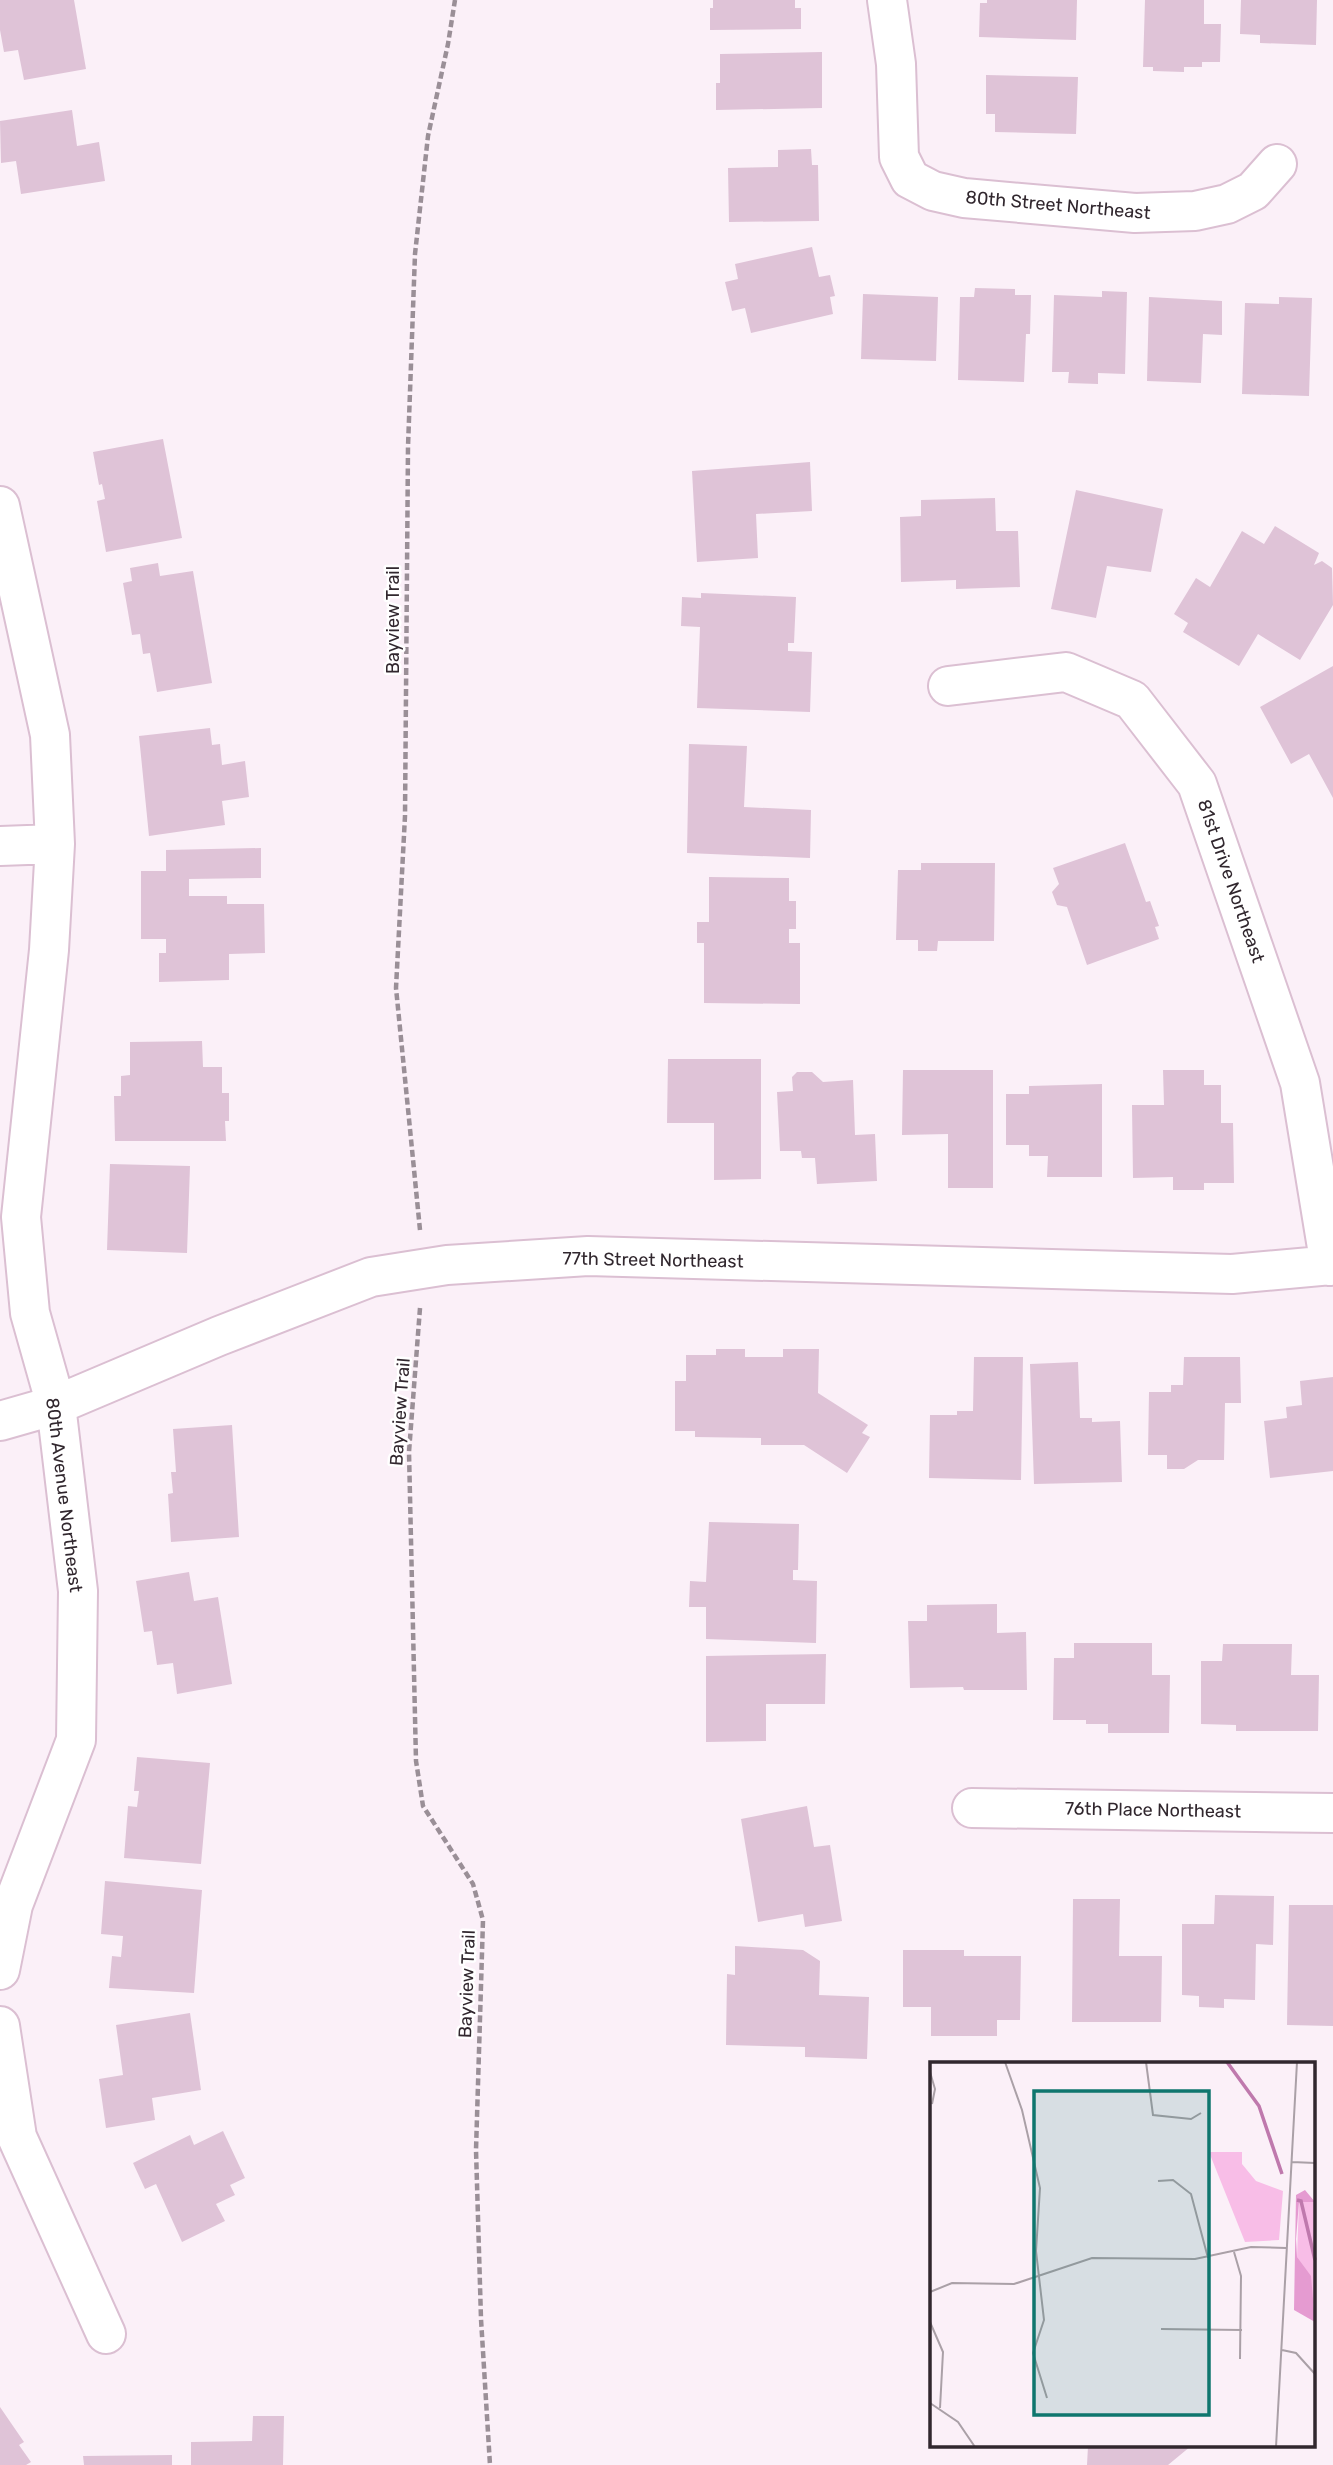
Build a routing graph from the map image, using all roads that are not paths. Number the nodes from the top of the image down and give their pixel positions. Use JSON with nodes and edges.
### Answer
{"nodes":[{"id":1,"x":887,"y":0,"type":"edge"},
{"id":2,"x":1278,"y":164,"type":"dead end"},
{"id":3,"x":0,"y":506,"type":"edge"},
{"id":4,"x":948,"y":686,"type":"dead end"},
{"id":5,"x":55,"y":844,"type":"junction"},
{"id":6,"x":0,"y":846,"type":"edge"},
{"id":7,"x":1332,"y":1266,"type":"edge"},
{"id":8,"x":55,"y":1405,"type":"junction"},
{"id":9,"x":0,"y":1421,"type":"edge"},
{"id":10,"x":972,"y":1808,"type":"dead end"},
{"id":11,"x":1333,"y":1813,"type":"edge"},
{"id":12,"x":0,"y":1970,"type":"edge"},
{"id":13,"x":0,"y":2026,"type":"edge"},
{"id":14,"x":106,"y":2333,"type":"dead end"}],
"edges":[{"from":1,"to":2,"type":"street","name":"80th Street Northeast"},
{"from":3,"to":5,"type":"street","name":"80th Avenue Northeast"},
{"from":4,"to":7,"type":"street","name":"81st Drive Northeast"},
{"from":5,"to":6,"type":"street"},
{"from":5,"to":8,"type":"street","name":"80th Avenue Northeast"},
{"from":7,"to":8,"type":"street","name":"77th Street Northeast"},
{"from":8,"to":9,"type":"street","name":"77th Street Northeast"},
{"from":8,"to":12,"type":"street","name":"80th Avenue Northeast"},
{"from":10,"to":11,"type":"street","name":"76th Place Northeast"},
{"from":13,"to":14,"type":"street"}]}
